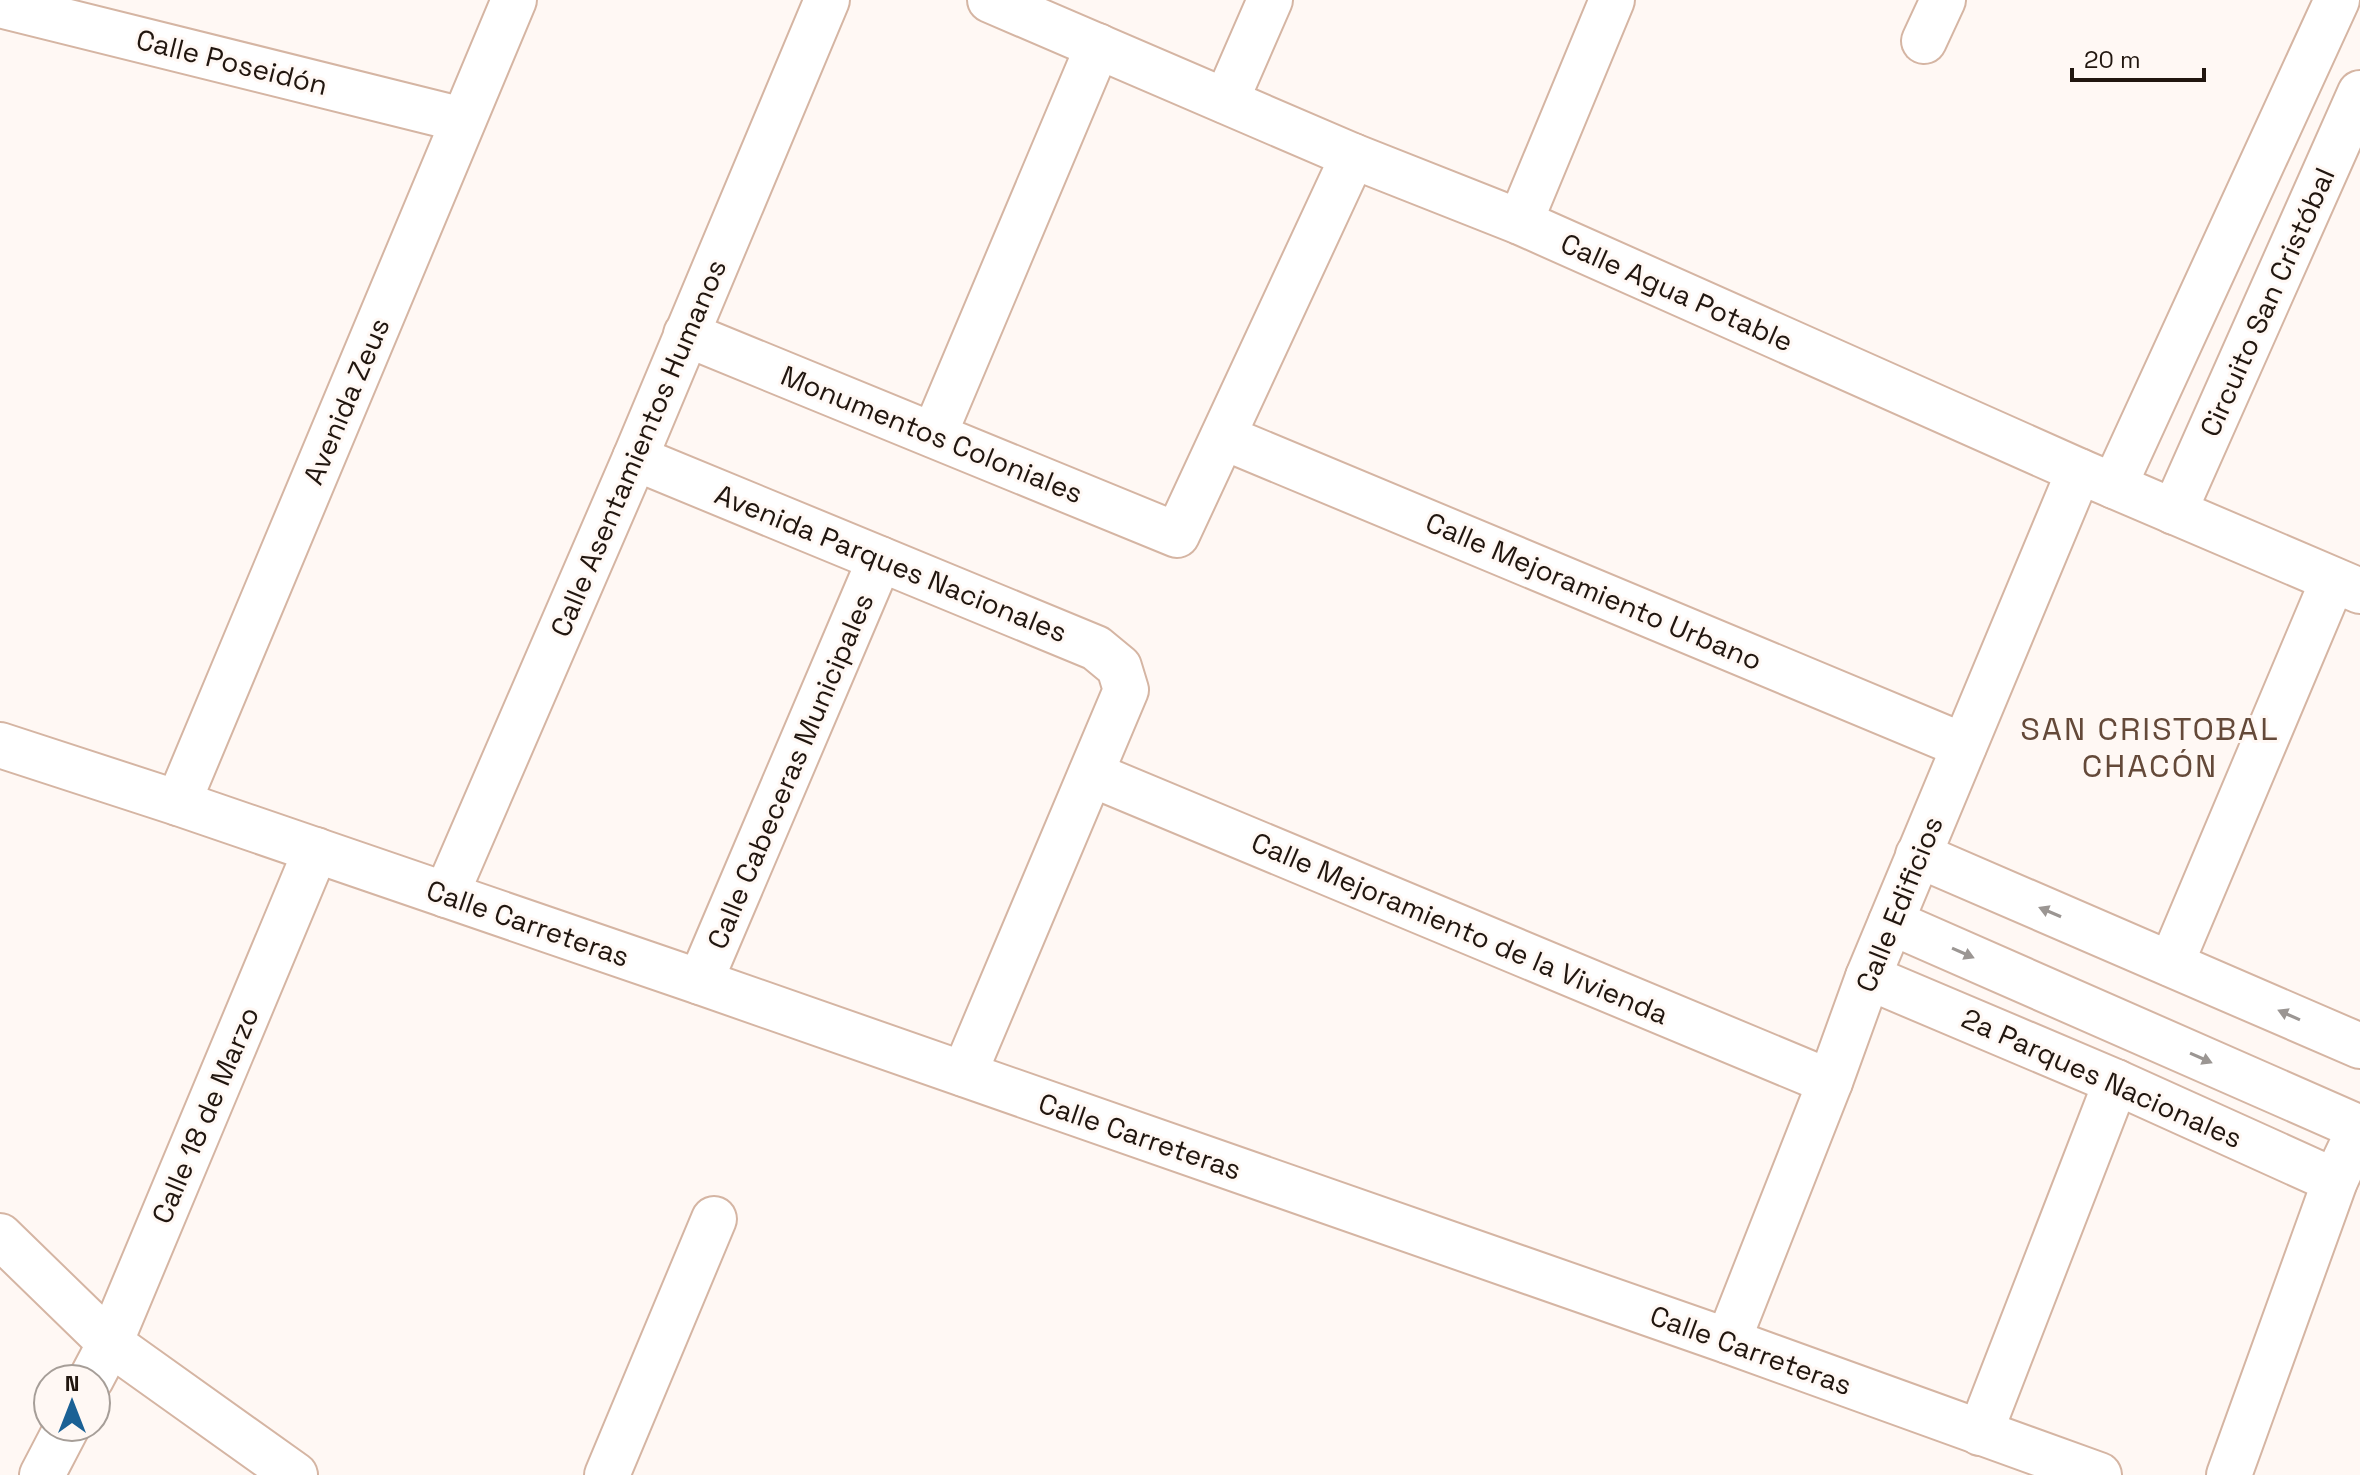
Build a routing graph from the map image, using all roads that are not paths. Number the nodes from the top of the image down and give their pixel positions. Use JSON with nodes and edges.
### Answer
{"nodes":[{"id":1,"x":514,"y":0,"type":"edge"},
{"id":2,"x":827,"y":0,"type":"edge"},
{"id":3,"x":990,"y":0,"type":"edge"},
{"id":4,"x":1270,"y":0,"type":"edge"},
{"id":5,"x":1612,"y":0,"type":"edge"},
{"id":6,"x":1943,"y":0,"type":"edge"},
{"id":7,"x":2337,"y":0,"type":"edge"},
{"id":8,"x":0,"y":5,"type":"edge"},
{"id":9,"x":1924,"y":41,"type":"dead end"},
{"id":10,"x":1098,"y":46,"type":"junction"},
{"id":11,"x":2360,"y":93,"type":"edge"},
{"id":12,"x":1226,"y":101,"type":"junction"},
{"id":13,"x":463,"y":120,"type":"junction"},
{"id":14,"x":1353,"y":156,"type":"junction"},
{"id":15,"x":1520,"y":222,"type":"junction"},
{"id":16,"x":686,"y":334,"type":"junction"},
{"id":17,"x":934,"y":435,"type":"junction"},
{"id":18,"x":1223,"y":437,"type":"junction"},
{"id":19,"x":635,"y":458,"type":"junction"},
{"id":20,"x":2097,"y":478,"type":"junction"},
{"id":21,"x":2174,"y":512,"type":"junction"},
{"id":22,"x":880,"y":559,"type":"junction"},
{"id":23,"x":2346,"y":586,"type":"edge"},
{"id":24,"x":0,"y":745,"type":"edge"},
{"id":25,"x":1964,"y":746,"type":"junction"},
{"id":26,"x":1091,"y":774,"type":"junction"},
{"id":27,"x":178,"y":803,"type":"junction"},
{"id":28,"x":316,"y":850,"type":"junction"},
{"id":29,"x":1918,"y":855,"type":"junction"},
{"id":30,"x":446,"y":895,"type":"junction"},
{"id":31,"x":1891,"y":922,"type":"junction"},
{"id":32,"x":2171,"y":964,"type":"junction"},
{"id":33,"x":1868,"y":977,"type":"junction"},
{"id":34,"x":700,"y":982,"type":"junction"},
{"id":35,"x":2360,"y":1046,"type":"edge"},
{"id":36,"x":964,"y":1074,"type":"junction"},
{"id":37,"x":1830,"y":1082,"type":"junction"},
{"id":38,"x":2116,"y":1082,"type":"junction"},
{"id":39,"x":2360,"y":1128,"type":"edge"},
{"id":40,"x":2335,"y":1181,"type":"junction"},
{"id":41,"x":714,"y":1219,"type":"dead end"},
{"id":42,"x":0,"y":1236,"type":"edge"},
{"id":43,"x":1728,"y":1341,"type":"junction"},
{"id":44,"x":101,"y":1361,"type":"edge"},
{"id":45,"x":1980,"y":1433,"type":"junction"},
{"id":46,"x":59,"y":1443,"type":"edge"},
{"id":47,"x":42,"y":1475,"type":"edge"},
{"id":48,"x":295,"y":1475,"type":"edge"},
{"id":49,"x":607,"y":1475,"type":"edge"},
{"id":50,"x":2099,"y":1475,"type":"edge"},
{"id":51,"x":2229,"y":1475,"type":"edge"}],
"edges":[{"from":1,"to":13,"type":"street","name":"Avenida Zeus"},
{"from":2,"to":16,"type":"street","name":"Calle Asentamientos Humanos"},
{"from":3,"to":10,"type":"street","name":"Calle Agua Potable"},
{"from":4,"to":12,"type":"street"},
{"from":5,"to":15,"type":"street"},
{"from":6,"to":9,"type":"street"},
{"from":7,"to":20,"type":"street","name":"Calle Edificios"},
{"from":8,"to":13,"type":"street","name":"Calle Poseidón"},
{"from":10,"to":12,"type":"street","name":"Calle Agua Potable"},
{"from":10,"to":17,"type":"street"},
{"from":11,"to":21,"type":"street","name":"Circuito San Cristóbal"},
{"from":12,"to":14,"type":"street","name":"Calle Agua Potable"},
{"from":13,"to":27,"type":"street","name":"Avenida Zeus"},
{"from":14,"to":15,"type":"street","name":"Calle Agua Potable"},
{"from":14,"to":18,"type":"street"},
{"from":15,"to":20,"type":"street","name":"Calle Agua Potable"},
{"from":16,"to":17,"type":"street","name":"Monumentos Coloniales"},
{"from":16,"to":19,"type":"street","name":"Calle Asentamientos Humanos"},
{"from":17,"to":18,"type":"street","name":"Monumentos Coloniales"},
{"from":18,"to":25,"type":"street","name":"Calle Mejoramiento Urbano"},
{"from":19,"to":22,"type":"street","name":"Avenida Parques Nacionales"},
{"from":19,"to":30,"type":"street","name":"Calle Asentamientos Humanos"},
{"from":20,"to":21,"type":"street","name":"Calle Agua Potable"},
{"from":20,"to":25,"type":"street","name":"Calle Edificios"},
{"from":21,"to":23,"type":"street","name":"Calle Agua Potable"},
{"from":22,"to":26,"type":"street","name":"Avenida Parques Nacionales"},
{"from":22,"to":34,"type":"street","name":"Calle Cabeceras Municipales"},
{"from":23,"to":32,"type":"street"},
{"from":24,"to":27,"type":"street","name":"Calle Carreteras"},
{"from":25,"to":29,"type":"street","name":"Calle Edificios"},
{"from":26,"to":36,"type":"street"},
{"from":26,"to":37,"type":"street","name":"Calle Mejoramiento de la Vivienda"},
{"from":27,"to":28,"type":"street","name":"Calle Carreteras"},
{"from":28,"to":30,"type":"street","name":"Calle Carreteras"},
{"from":28,"to":44,"type":"street","name":"Calle 18 de Marzo"},
{"from":29,"to":31,"type":"street","name":"Calle Edificios"},
{"from":32,"to":29,"type":"street","one_way":true},
{"from":30,"to":34,"type":"street","name":"Calle Carreteras"},
{"from":31,"to":33,"type":"street","name":"Calle Edificios"},
{"from":31,"to":39,"type":"street","one_way":true},
{"from":35,"to":32,"type":"street","one_way":true},
{"from":33,"to":37,"type":"street","name":"Calle Edificios"},
{"from":33,"to":38,"type":"street","name":"2a Parques Nacionales"},
{"from":34,"to":36,"type":"street","name":"Calle Carreteras"},
{"from":36,"to":43,"type":"street","name":"Calle Carreteras"},
{"from":37,"to":43,"type":"street","name":"Calle Edificios"},
{"from":38,"to":40,"type":"street","name":"2a Parques Nacionales"},
{"from":38,"to":45,"type":"street"},
{"from":39,"to":40,"type":"street"},
{"from":40,"to":51,"type":"street"},
{"from":41,"to":49,"type":"street"},
{"from":42,"to":44,"type":"street"},
{"from":43,"to":45,"type":"street","name":"Calle Carreteras"},
{"from":44,"to":48,"type":"street"},
{"from":45,"to":50,"type":"street","name":"Calle Carreteras"},
{"from":46,"to":47,"type":"street"}]}
